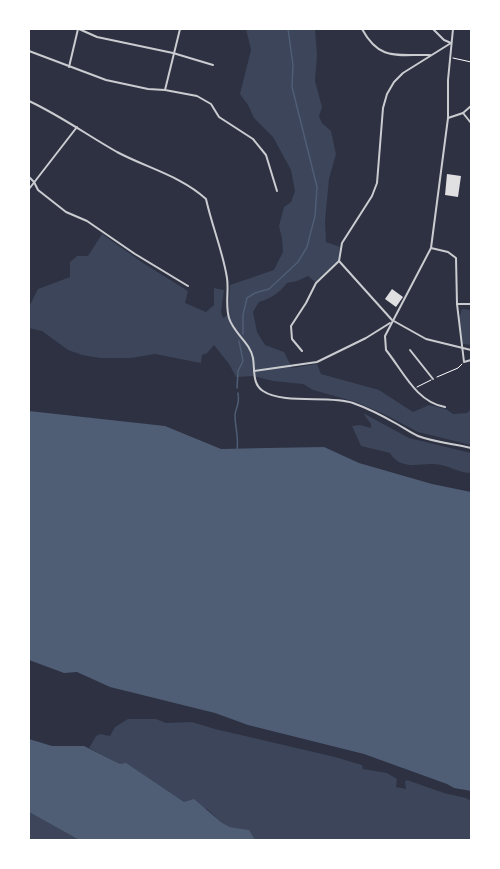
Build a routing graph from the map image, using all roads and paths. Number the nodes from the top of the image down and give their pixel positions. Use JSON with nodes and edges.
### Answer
{"nodes":[{"id":1,"x":78,"y":29,"type":"edge"},
{"id":2,"x":180,"y":29,"type":"edge"},
{"id":3,"x":362,"y":29,"type":"edge"},
{"id":4,"x":433,"y":29,"type":"edge"},
{"id":5,"x":453,"y":29,"type":"edge"},
{"id":6,"x":85,"y":30,"type":"edge"},
{"id":7,"x":451,"y":43,"type":"junction"},
{"id":8,"x":29,"y":51,"type":"edge"},
{"id":9,"x":173,"y":53,"type":"junction"},
{"id":10,"x":431,"y":55,"type":"junction"},
{"id":11,"x":450,"y":58,"type":"junction"},
{"id":12,"x":471,"y":62,"type":"edge"},
{"id":13,"x":213,"y":65,"type":"dead end"},
{"id":14,"x":69,"y":67,"type":"junction"},
{"id":15,"x":165,"y":90,"type":"junction"},
{"id":16,"x":29,"y":102,"type":"edge"},
{"id":17,"x":471,"y":106,"type":"edge"},
{"id":18,"x":463,"y":113,"type":"junction"},
{"id":19,"x":448,"y":118,"type":"junction"},
{"id":20,"x":471,"y":124,"type":"edge"},
{"id":21,"x":77,"y":127,"type":"junction"},
{"id":22,"x":29,"y":177,"type":"edge"},
{"id":23,"x":34,"y":182,"type":"junction"},
{"id":24,"x":29,"y":188,"type":"edge"},
{"id":25,"x":276,"y":191,"type":"dead end"},
{"id":26,"x":431,"y":248,"type":"junction"},
{"id":27,"x":339,"y":261,"type":"junction"},
{"id":28,"x":188,"y":286,"type":"dead end"},
{"id":29,"x":457,"y":304,"type":"junction"},
{"id":30,"x":471,"y":304,"type":"edge"},
{"id":31,"x":392,"y":321,"type":"junction"},
{"id":32,"x":462,"y":346,"type":"junction"},
{"id":33,"x":410,"y":350,"type":"dead end"},
{"id":34,"x":471,"y":350,"type":"edge"},
{"id":35,"x":302,"y":351,"type":"dead end"},
{"id":36,"x":471,"y":360,"type":"edge"},
{"id":37,"x":464,"y":362,"type":"junction"},
{"id":38,"x":254,"y":371,"type":"junction"},
{"id":39,"x":434,"y":379,"type":"junction"},
{"id":40,"x":414,"y":388,"type":"junction"},
{"id":41,"x":445,"y":407,"type":"dead end"},
{"id":42,"x":471,"y":448,"type":"edge"}],
"edges":[{"from":1,"to":6,"type":"street"},
{"from":1,"to":14,"type":"street"},
{"from":2,"to":9,"type":"street"},
{"from":3,"to":10,"type":"street"},
{"from":4,"to":7,"type":"street"},
{"from":5,"to":7,"type":"street"},
{"from":6,"to":9,"type":"street"},
{"from":7,"to":10,"type":"street"},
{"from":7,"to":11,"type":"street"},
{"from":8,"to":14,"type":"street"},
{"from":9,"to":13,"type":"street"},
{"from":9,"to":15,"type":"street"},
{"from":10,"to":27,"type":"street"},
{"from":11,"to":12,"type":"path"},
{"from":11,"to":19,"type":"street"},
{"from":14,"to":15,"type":"street"},
{"from":15,"to":25,"type":"street"},
{"from":16,"to":21,"type":"street"},
{"from":17,"to":18,"type":"street"},
{"from":18,"to":19,"type":"street"},
{"from":18,"to":20,"type":"street"},
{"from":19,"to":26,"type":"street"},
{"from":21,"to":23,"type":"street"},
{"from":21,"to":38,"type":"street"},
{"from":22,"to":23,"type":"street"},
{"from":23,"to":24,"type":"street"},
{"from":23,"to":28,"type":"street"},
{"from":26,"to":29,"type":"street"},
{"from":26,"to":31,"type":"street"},
{"from":27,"to":31,"type":"street"},
{"from":27,"to":35,"type":"street"},
{"from":29,"to":30,"type":"street"},
{"from":29,"to":32,"type":"street"},
{"from":31,"to":32,"type":"street"},
{"from":31,"to":38,"type":"street"},
{"from":31,"to":40,"type":"street"},
{"from":32,"to":34,"type":"street"},
{"from":32,"to":37,"type":"street"},
{"from":33,"to":39,"type":"street"},
{"from":36,"to":37,"type":"street"},
{"from":37,"to":39,"type":"path"},
{"from":38,"to":42,"type":"street"},
{"from":39,"to":40,"type":"path"},
{"from":40,"to":41,"type":"street"}]}
